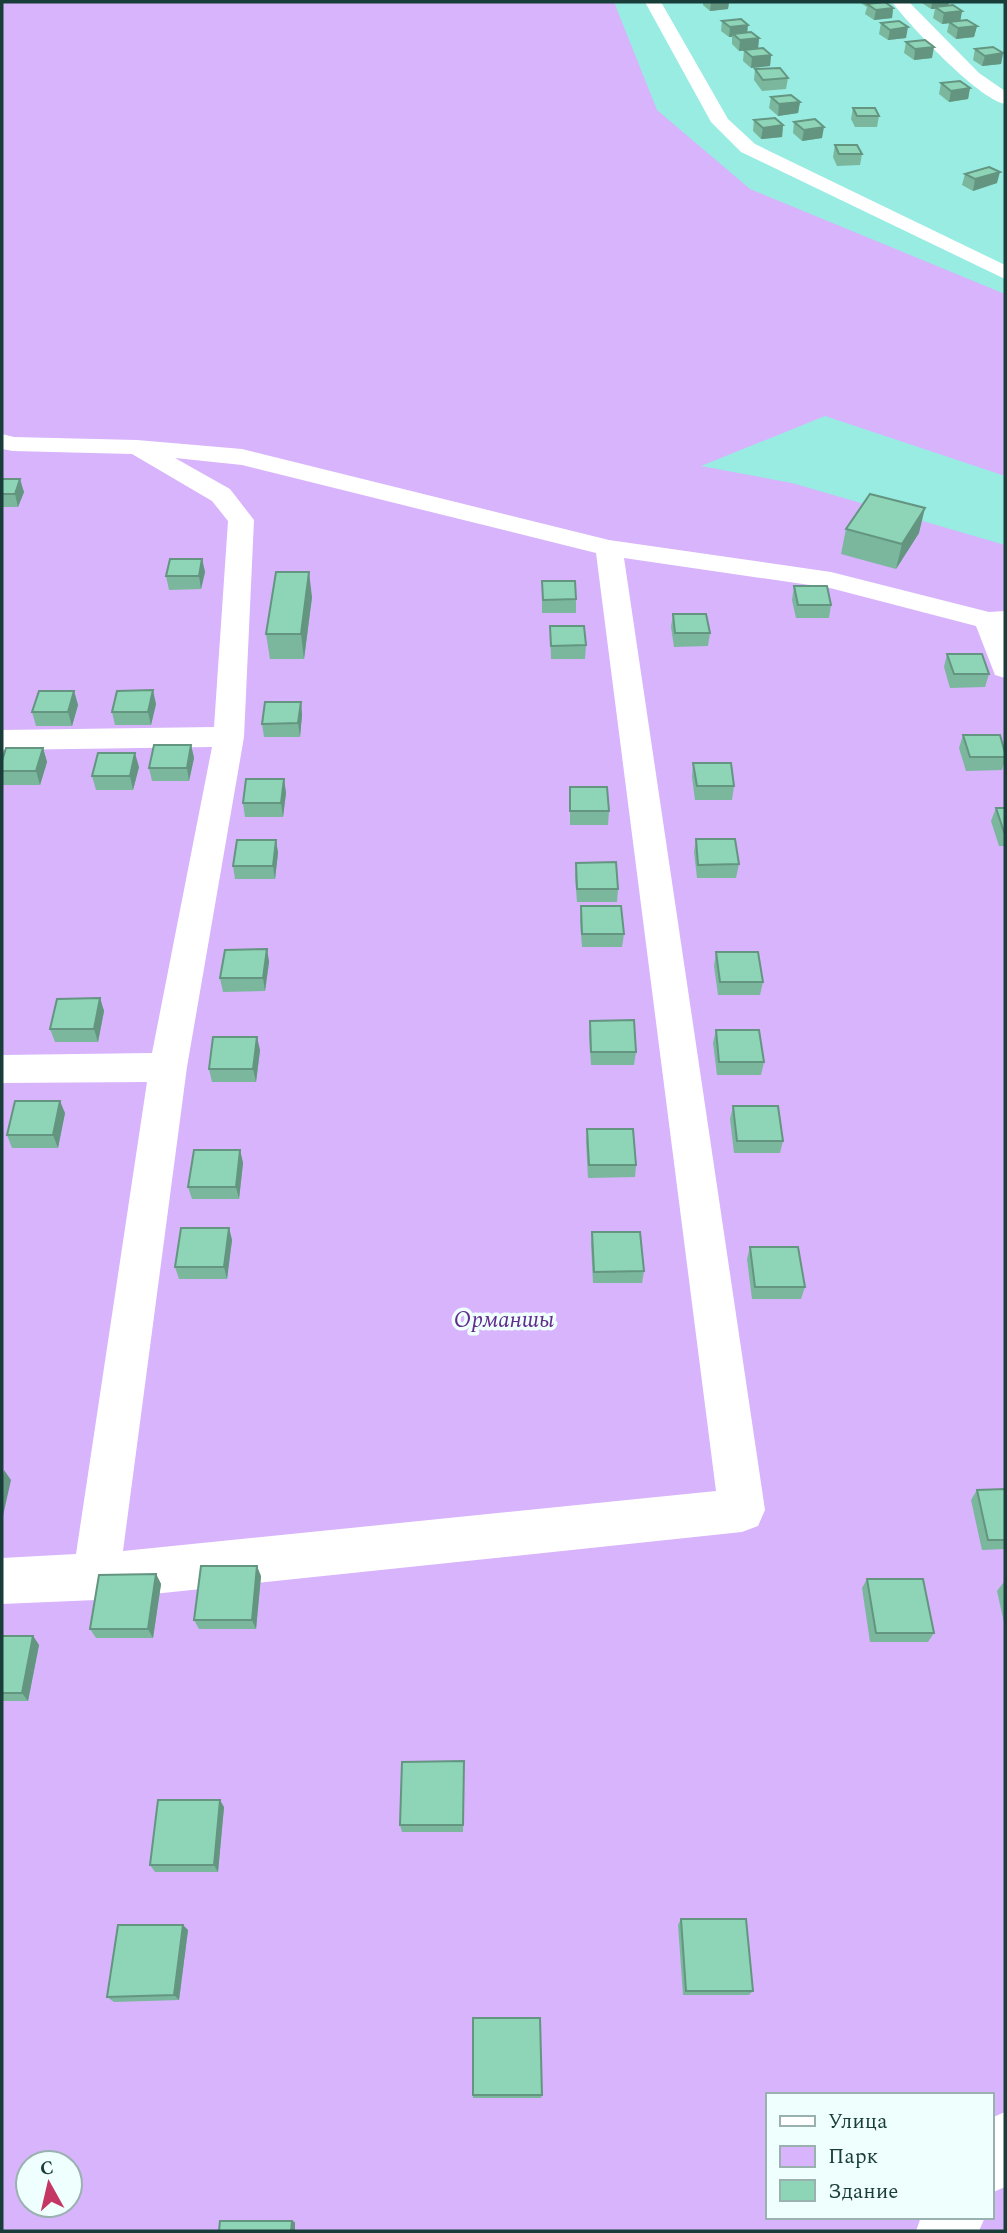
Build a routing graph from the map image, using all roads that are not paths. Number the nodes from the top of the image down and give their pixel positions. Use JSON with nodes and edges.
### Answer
{"nodes":[{"id":1,"x":654,"y":2,"type":"edge"},
{"id":2,"x":900,"y":2,"type":"edge"},
{"id":3,"x":1005,"y":99,"type":"edge"},
{"id":4,"x":1005,"y":273,"type":"edge"},
{"id":5,"x":6,"y":446,"type":"edge"},
{"id":6,"x":137,"y":447,"type":"junction"},
{"id":7,"x":609,"y":548,"type":"junction"},
{"id":8,"x":997,"y":620,"type":"edge"},
{"id":9,"x":1005,"y":669,"type":"edge"},
{"id":10,"x":229,"y":737,"type":"junction"},
{"id":11,"x":2,"y":740,"type":"edge"},
{"id":12,"x":168,"y":1067,"type":"junction"},
{"id":13,"x":2,"y":1069,"type":"edge"},
{"id":14,"x":96,"y":1577,"type":"junction"},
{"id":15,"x":2,"y":1581,"type":"edge"},
{"id":16,"x":1005,"y":2142,"type":"edge"},
{"id":17,"x":993,"y":2160,"type":"edge"}],
"edges":[{"from":1,"to":4,"type":"street"},
{"from":2,"to":3,"type":"street"},
{"from":5,"to":6,"type":"street"},
{"from":6,"to":7,"type":"street"},
{"from":6,"to":10,"type":"street"},
{"from":7,"to":8,"type":"street"},
{"from":7,"to":14,"type":"street"},
{"from":8,"to":9,"type":"street"},
{"from":10,"to":11,"type":"street"},
{"from":10,"to":12,"type":"street"},
{"from":12,"to":13,"type":"street"},
{"from":12,"to":14,"type":"street"},
{"from":14,"to":15,"type":"street"},
{"from":16,"to":17,"type":"street"}]}
